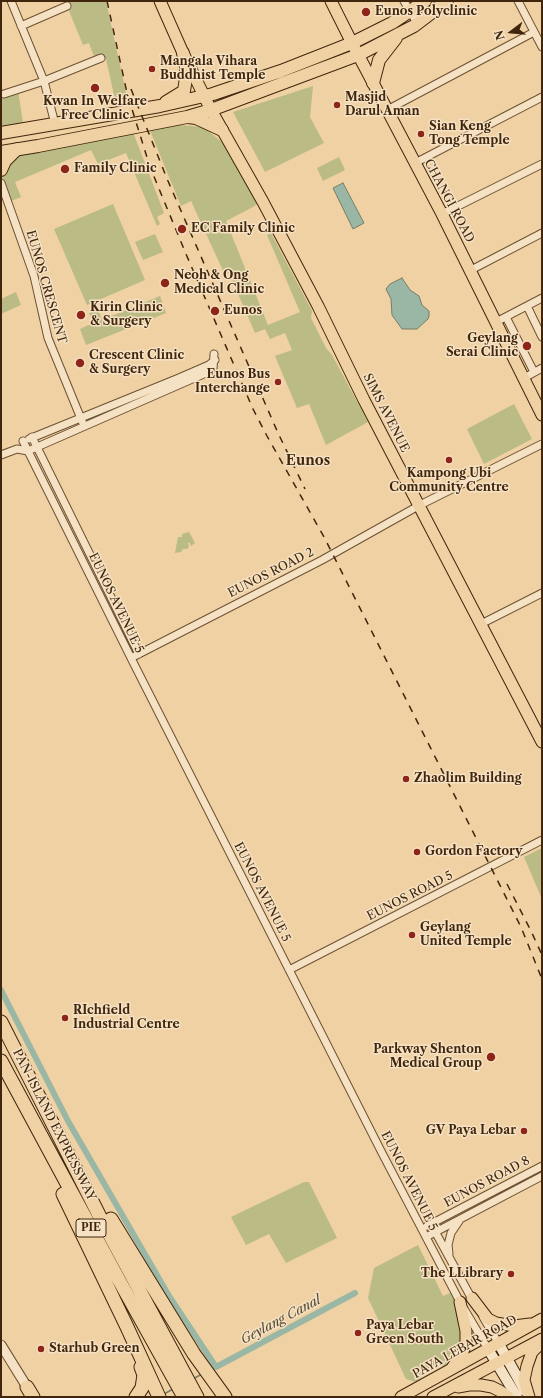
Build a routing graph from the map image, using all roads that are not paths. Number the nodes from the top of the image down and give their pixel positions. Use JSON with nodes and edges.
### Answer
{"nodes":[{"id":1,"x":11,"y":1,"type":"edge"},
{"id":2,"x":160,"y":1,"type":"edge"},
{"id":3,"x":331,"y":1,"type":"edge"},
{"id":4,"x":404,"y":1,"type":"edge"},
{"id":5,"x":447,"y":1,"type":"edge"},
{"id":6,"x":518,"y":1,"type":"edge"},
{"id":7,"x":424,"y":2,"type":"edge"},
{"id":8,"x":67,"y":6,"type":"dead end"},
{"id":9,"x":409,"y":12,"type":"junction"},
{"id":10,"x":428,"y":16,"type":"junction"},
{"id":11,"x":22,"y":26,"type":"junction"},
{"id":12,"x":534,"y":32,"type":"junction"},
{"id":13,"x":398,"y":35,"type":"junction"},
{"id":14,"x":352,"y":43,"type":"junction"},
{"id":15,"x":542,"y":47,"type":"edge"},
{"id":16,"x":183,"y":53,"type":"junction"},
{"id":17,"x":358,"y":55,"type":"junction"},
{"id":18,"x":101,"y":58,"type":"dead end"},
{"id":19,"x":44,"y":81,"type":"junction"},
{"id":20,"x":373,"y":83,"type":"junction"},
{"id":21,"x":4,"y":94,"type":"dead end"},
{"id":22,"x":205,"y":97,"type":"junction"},
{"id":23,"x":542,"y":97,"type":"edge"},
{"id":24,"x":160,"y":106,"type":"junction"},
{"id":25,"x":211,"y":110,"type":"junction"},
{"id":26,"x":387,"y":110,"type":"junction"},
{"id":27,"x":187,"y":117,"type":"junction"},
{"id":28,"x":55,"y":124,"type":"junction"},
{"id":29,"x":222,"y":130,"type":"junction"},
{"id":30,"x":1,"y":133,"type":"edge"},
{"id":31,"x":17,"y":149,"type":"junction"},
{"id":32,"x":1,"y":152,"type":"edge"},
{"id":33,"x":415,"y":163,"type":"junction"},
{"id":34,"x":542,"y":164,"type":"edge"},
{"id":35,"x":1,"y":170,"type":"edge"},
{"id":36,"x":1,"y":183,"type":"edge"},
{"id":37,"x":442,"y":214,"type":"junction"},
{"id":38,"x":542,"y":232,"type":"edge"},
{"id":39,"x":471,"y":270,"type":"junction"},
{"id":40,"x":542,"y":298,"type":"edge"},
{"id":41,"x":526,"y":306,"type":"junction"},
{"id":42,"x":501,"y":319,"type":"junction"},
{"id":43,"x":542,"y":337,"type":"edge"},
{"id":44,"x":542,"y":368,"type":"edge"},
{"id":45,"x":534,"y":372,"type":"junction"},
{"id":46,"x":524,"y":378,"type":"junction"},
{"id":47,"x":542,"y":415,"type":"edge"},
{"id":48,"x":81,"y":418,"type":"junction"},
{"id":49,"x":84,"y":426,"type":"junction"},
{"id":50,"x":32,"y":437,"type":"junction"},
{"id":51,"x":23,"y":441,"type":"junction"},
{"id":52,"x":542,"y":444,"type":"edge"},
{"id":53,"x":37,"y":447,"type":"junction"},
{"id":54,"x":17,"y":449,"type":"junction"},
{"id":55,"x":28,"y":451,"type":"junction"},
{"id":56,"x":1,"y":455,"type":"edge"},
{"id":57,"x":420,"y":505,"type":"junction"},
{"id":58,"x":542,"y":593,"type":"edge"},
{"id":59,"x":481,"y":624,"type":"junction"},
{"id":60,"x":139,"y":654,"type":"junction"},
{"id":61,"x":131,"y":658,"type":"junction"},
{"id":62,"x":542,"y":742,"type":"edge"},
{"id":63,"x":542,"y":840,"type":"edge"},
{"id":64,"x":288,"y":970,"type":"junction"},
{"id":65,"x":1,"y":1022,"type":"edge"},
{"id":66,"x":1,"y":1061,"type":"edge"},
{"id":67,"x":17,"y":1092,"type":"junction"},
{"id":68,"x":542,"y":1166,"type":"edge"},
{"id":69,"x":77,"y":1171,"type":"junction"},
{"id":70,"x":542,"y":1176,"type":"edge"},
{"id":71,"x":460,"y":1219,"type":"junction"},
{"id":72,"x":431,"y":1224,"type":"junction"},
{"id":73,"x":421,"y":1228,"type":"junction"},
{"id":74,"x":436,"y":1232,"type":"junction"},
{"id":75,"x":426,"y":1236,"type":"junction"},
{"id":76,"x":449,"y":1257,"type":"junction"},
{"id":77,"x":472,"y":1298,"type":"junction"},
{"id":78,"x":460,"y":1302,"type":"junction"},
{"id":79,"x":539,"y":1321,"type":"edge"},
{"id":80,"x":127,"y":1327,"type":"junction"},
{"id":81,"x":542,"y":1340,"type":"edge"},
{"id":82,"x":499,"y":1344,"type":"junction"},
{"id":83,"x":1,"y":1345,"type":"edge"},
{"id":84,"x":488,"y":1349,"type":"junction"},
{"id":85,"x":502,"y":1360,"type":"junction"},
{"id":86,"x":172,"y":1363,"type":"junction"},
{"id":87,"x":452,"y":1369,"type":"junction"},
{"id":88,"x":448,"y":1389,"type":"junction"},
{"id":89,"x":30,"y":1392,"type":"edge"},
{"id":90,"x":158,"y":1396,"type":"edge"},
{"id":91,"x":136,"y":1397,"type":"edge"},
{"id":92,"x":184,"y":1397,"type":"edge"},
{"id":93,"x":198,"y":1397,"type":"edge"},
{"id":94,"x":225,"y":1397,"type":"edge"},
{"id":95,"x":401,"y":1397,"type":"edge"},
{"id":96,"x":433,"y":1397,"type":"edge"},
{"id":97,"x":508,"y":1397,"type":"edge"},
{"id":98,"x":517,"y":1397,"type":"edge"},
{"id":99,"x":529,"y":1397,"type":"edge"}],
"edges":[{"from":1,"to":11,"type":"street"},
{"from":2,"to":16,"type":"main road","name":"SIMS AVENUE"},
{"from":3,"to":14,"type":"main road","name":"CHANGI ROAD"},
{"from":4,"to":9,"type":"street"},
{"from":5,"to":10,"type":"highway"},
{"from":6,"to":12,"type":"street"},
{"from":7,"to":9,"type":"highway"},
{"from":7,"to":10,"type":"highway"},
{"from":8,"to":11,"type":"street"},
{"from":9,"to":10,"type":"street"},
{"from":9,"to":14,"type":"highway"},
{"from":10,"to":13,"type":"highway"},
{"from":11,"to":19,"type":"street"},
{"from":12,"to":15,"type":"street"},
{"from":12,"to":26,"type":"street"},
{"from":13,"to":17,"type":"highway"},
{"from":13,"to":20,"type":"highway"},
{"from":14,"to":17,"type":"main road","name":"CHANGI ROAD"},
{"from":14,"to":22,"type":"highway"},
{"from":16,"to":22,"type":"main road","name":"SIMS AVENUE"},
{"from":16,"to":24,"type":"highway"},
{"from":17,"to":20,"type":"main road","name":"CHANGI ROAD"},
{"from":17,"to":25,"type":"highway"},
{"from":18,"to":19,"type":"street"},
{"from":19,"to":21,"type":"street"},
{"from":19,"to":28,"type":"street"},
{"from":20,"to":26,"type":"main road","name":"CHANGI ROAD"},
{"from":22,"to":24,"type":"highway"},
{"from":22,"to":25,"type":"main road","name":"SIMS AVENUE"},
{"from":23,"to":33,"type":"street"},
{"from":24,"to":28,"type":"highway"},
{"from":25,"to":27,"type":"highway"},
{"from":25,"to":29,"type":"main road","name":"SIMS AVENUE"},
{"from":26,"to":33,"type":"main road","name":"CHANGI ROAD"},
{"from":27,"to":29,"type":"highway"},
{"from":27,"to":31,"type":"highway"},
{"from":28,"to":30,"type":"highway"},
{"from":29,"to":57,"type":"main road","name":"SIMS AVENUE"},
{"from":31,"to":32,"type":"highway"},
{"from":31,"to":35,"type":"highway"},
{"from":33,"to":37,"type":"main road","name":"CHANGI ROAD"},
{"from":34,"to":37,"type":"street"},
{"from":36,"to":48,"type":"street","name":"EUNOS CRESCENT"},
{"from":37,"to":39,"type":"main road","name":"CHANGI ROAD"},
{"from":38,"to":39,"type":"street"},
{"from":39,"to":42,"type":"main road","name":"CHANGI ROAD"},
{"from":40,"to":41,"type":"street"},
{"from":41,"to":42,"type":"street"},
{"from":41,"to":43,"type":"street"},
{"from":42,"to":45,"type":"street"},
{"from":42,"to":46,"type":"main road","name":"CHANGI ROAD"},
{"from":44,"to":45,"type":"street"},
{"from":45,"to":46,"type":"street"},
{"from":46,"to":47,"type":"main road","name":"CHANGI ROAD"},
{"from":48,"to":49,"type":"street","name":"EUNOS CRESCENT"},
{"from":48,"to":49,"type":"street"},
{"from":48,"to":50,"type":"street"},
{"from":49,"to":53,"type":"street"},
{"from":50,"to":51,"type":"street"},
{"from":50,"to":53,"type":"street","name":"EUNOS AVENUE 5"},
{"from":51,"to":54,"type":"street"},
{"from":51,"to":55,"type":"street","name":"EUNOS AVENUE 5"},
{"from":52,"to":57,"type":"street","name":"EUNOS ROAD 2"},
{"from":53,"to":55,"type":"street"},
{"from":53,"to":60,"type":"street","name":"EUNOS AVENUE 5"},
{"from":54,"to":55,"type":"street"},
{"from":54,"to":56,"type":"street"},
{"from":55,"to":61,"type":"street","name":"EUNOS AVENUE 5"},
{"from":57,"to":59,"type":"main road","name":"SIMS AVENUE"},
{"from":57,"to":60,"type":"street","name":"EUNOS ROAD 2"},
{"from":58,"to":59,"type":"street"},
{"from":59,"to":62,"type":"main road","name":"SIMS AVENUE"},
{"from":60,"to":61,"type":"street","name":"EUNOS ROAD 2"},
{"from":61,"to":64,"type":"street","name":"EUNOS AVENUE 5"},
{"from":63,"to":64,"type":"street","name":"EUNOS ROAD 5"},
{"from":64,"to":73,"type":"street","name":"EUNOS AVENUE 5"},
{"from":65,"to":69,"type":"highway","name":"PAN-ISLAND EXPRESSWAY","number":"PIE"},
{"from":66,"to":67,"type":"highway","name":"PAN-ISLAND EXPRESSWAY","number":"PIE"},
{"from":67,"to":80,"type":"highway"},
{"from":67,"to":86,"type":"highway","name":"PAN-ISLAND EXPRESSWAY","number":"PIE"},
{"from":68,"to":72,"type":"street","name":"EUNOS ROAD 8"},
{"from":69,"to":86,"type":"highway","name":"PAN-ISLAND EXPRESSWAY","number":"PIE"},
{"from":69,"to":94,"type":"highway"},
{"from":70,"to":71,"type":"street","name":"EUNOS ROAD 8"},
{"from":71,"to":74,"type":"street","name":"EUNOS ROAD 8"},
{"from":71,"to":76,"type":"street"},
{"from":72,"to":73,"type":"street","name":"EUNOS ROAD 8"},
{"from":72,"to":74,"type":"street","name":"EUNOS AVENUE 5"},
{"from":73,"to":75,"type":"street","name":"EUNOS AVENUE 5"},
{"from":74,"to":75,"type":"street","name":"EUNOS ROAD 8"},
{"from":74,"to":76,"type":"street","name":"EUNOS AVENUE 5"},
{"from":75,"to":78,"type":"street","name":"EUNOS AVENUE 5"},
{"from":76,"to":77,"type":"street","name":"EUNOS AVENUE 5"},
{"from":77,"to":79,"type":"main road"},
{"from":77,"to":82,"type":"street","name":"EUNOS AVENUE 5"},
{"from":78,"to":84,"type":"street","name":"EUNOS AVENUE 5"},
{"from":78,"to":87,"type":"main road"},
{"from":79,"to":82,"type":"main road","name":"PAYA LEBAR ROAD"},
{"from":80,"to":90,"type":"highway"},
{"from":80,"to":91,"type":"highway"},
{"from":81,"to":85,"type":"main road"},
{"from":81,"to":99,"type":"main road"},
{"from":82,"to":84,"type":"main road","name":"PAYA LEBAR ROAD"},
{"from":82,"to":85,"type":"main road"},
{"from":83,"to":89,"type":"street"},
{"from":84,"to":85,"type":"main road"},
{"from":84,"to":87,"type":"main road","name":"PAYA LEBAR ROAD"},
{"from":85,"to":88,"type":"main road"},
{"from":85,"to":98,"type":"main road"},
{"from":85,"to":99,"type":"main road"},
{"from":86,"to":92,"type":"highway","name":"PAN-ISLAND EXPRESSWAY","number":"PIE"},
{"from":86,"to":93,"type":"highway","name":"PAN-ISLAND EXPRESSWAY","number":"PIE"},
{"from":87,"to":95,"type":"main road","name":"PAYA LEBAR ROAD"},
{"from":88,"to":96,"type":"main road"},
{"from":88,"to":97,"type":"main road"}]}
